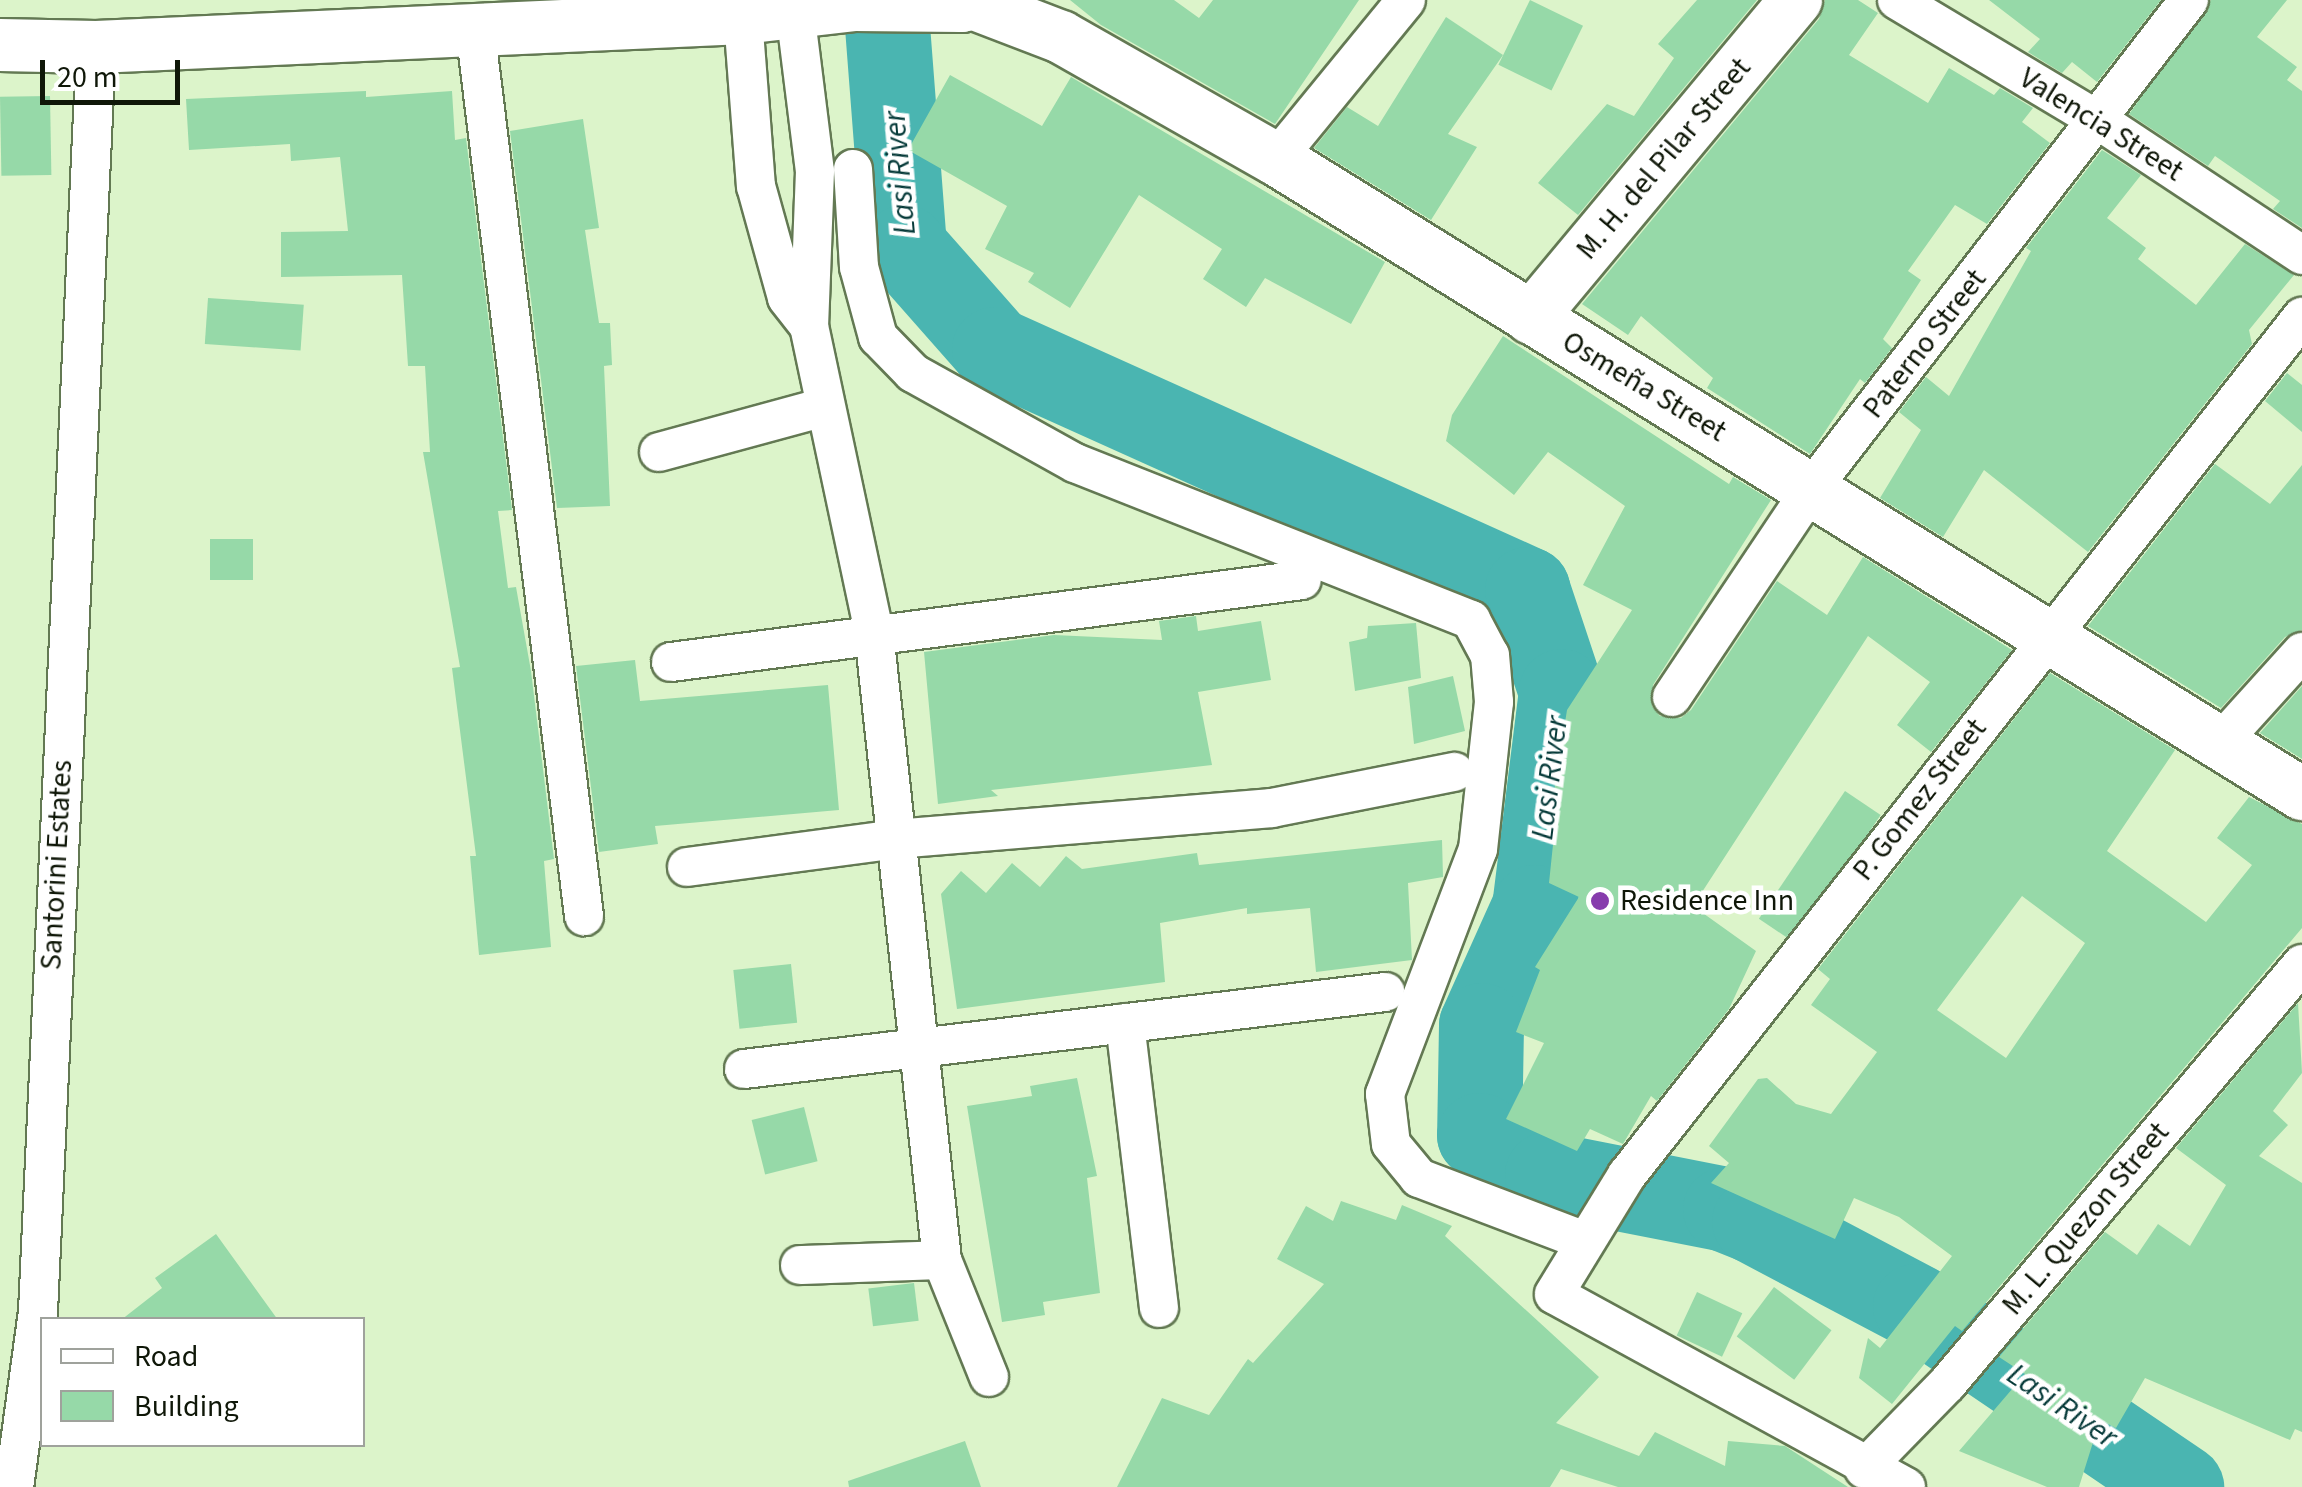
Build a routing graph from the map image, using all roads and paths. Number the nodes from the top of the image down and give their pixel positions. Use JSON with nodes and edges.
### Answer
{"nodes":[{"id":1,"x":1406,"y":0,"type":"edge"},
{"id":2,"x":1796,"y":0,"type":"edge"},
{"id":3,"x":1897,"y":0,"type":"edge"},
{"id":4,"x":2189,"y":0,"type":"edge"},
{"id":5,"x":980,"y":2,"type":"edge"},
{"id":6,"x":795,"y":11,"type":"junction"},
{"id":7,"x":743,"y":18,"type":"junction"},
{"id":8,"x":475,"y":28,"type":"junction"},
{"id":9,"x":0,"y":44,"type":"edge"},
{"id":10,"x":96,"y":47,"type":"junction"},
{"id":11,"x":2101,"y":122,"type":"junction"},
{"id":12,"x":1276,"y":158,"type":"junction"},
{"id":13,"x":853,"y":169,"type":"dead end"},
{"id":14,"x":2302,"y":255,"type":"edge"},
{"id":15,"x":2302,"y":316,"type":"edge"},
{"id":16,"x":1531,"y":318,"type":"junction"},
{"id":17,"x":809,"y":326,"type":"junction"},
{"id":18,"x":824,"y":407,"type":"junction"},
{"id":19,"x":658,"y":452,"type":"dead end"},
{"id":20,"x":1811,"y":489,"type":"junction"},
{"id":21,"x":1302,"y":580,"type":"dead end"},
{"id":22,"x":874,"y":633,"type":"junction"},
{"id":23,"x":2048,"y":637,"type":"junction"},
{"id":24,"x":2302,"y":652,"type":"edge"},
{"id":25,"x":671,"y":662,"type":"dead end"},
{"id":26,"x":1672,"y":696,"type":"dead end"},
{"id":27,"x":2219,"y":744,"type":"junction"},
{"id":28,"x":1454,"y":772,"type":"dead end"},
{"id":29,"x":2302,"y":794,"type":"edge"},
{"id":30,"x":896,"y":839,"type":"junction"},
{"id":31,"x":687,"y":867,"type":"dead end"},
{"id":32,"x":584,"y":916,"type":"dead end"},
{"id":33,"x":2302,"y":964,"type":"edge"},
{"id":34,"x":1385,"y":992,"type":"dead end"},
{"id":35,"x":1125,"y":1022,"type":"junction"},
{"id":36,"x":916,"y":1045,"type":"junction"},
{"id":37,"x":744,"y":1068,"type":"dead end"},
{"id":38,"x":1592,"y":1224,"type":"junction"},
{"id":39,"x":942,"y":1260,"type":"junction"},
{"id":40,"x":800,"y":1265,"type":"dead end"},
{"id":41,"x":1158,"y":1308,"type":"dead end"},
{"id":42,"x":989,"y":1377,"type":"dead end"},
{"id":43,"x":1864,"y":1469,"type":"junction"},
{"id":44,"x":14,"y":1487,"type":"edge"},
{"id":45,"x":1906,"y":1487,"type":"edge"}],
"edges":[{"from":1,"to":12,"type":"street"},
{"from":2,"to":16,"type":"main road","name":"M. H. del Pilar Street"},
{"from":3,"to":11,"type":"street","name":"Valencia Street"},
{"from":4,"to":11,"type":"street","name":"Paterno Street"},
{"from":5,"to":6,"type":"main road"},
{"from":5,"to":12,"type":"main road","name":"Osmeña Street"},
{"from":6,"to":7,"type":"main road"},
{"from":6,"to":17,"type":"street"},
{"from":7,"to":8,"type":"main road"},
{"from":7,"to":17,"type":"street"},
{"from":8,"to":10,"type":"main road"},
{"from":8,"to":32,"type":"street"},
{"from":9,"to":10,"type":"main road"},
{"from":10,"to":44,"type":"street","name":"Santorini Estates"},
{"from":11,"to":14,"type":"street","name":"Valencia Street"},
{"from":11,"to":20,"type":"street","name":"Paterno Street"},
{"from":12,"to":16,"type":"main road","name":"Osmeña Street"},
{"from":13,"to":38,"type":"street"},
{"from":15,"to":23,"type":"street","name":"P. Gomez Street"},
{"from":16,"to":20,"type":"main road","name":"Osmeña Street"},
{"from":17,"to":18,"type":"street"},
{"from":18,"to":19,"type":"street"},
{"from":18,"to":22,"type":"street"},
{"from":20,"to":23,"type":"main road","name":"Osmeña Street"},
{"from":20,"to":26,"type":"street","name":"Paterno Street"},
{"from":21,"to":22,"type":"street"},
{"from":22,"to":25,"type":"street"},
{"from":22,"to":30,"type":"street"},
{"from":23,"to":27,"type":"main road","name":"Osmeña Street"},
{"from":23,"to":38,"type":"street","name":"P. Gomez Street"},
{"from":24,"to":27,"type":"street"},
{"from":27,"to":29,"type":"main road","name":"Osmeña Street"},
{"from":28,"to":30,"type":"street"},
{"from":30,"to":31,"type":"street"},
{"from":30,"to":36,"type":"street"},
{"from":33,"to":43,"type":"street","name":"M. L. Quezon Street"},
{"from":34,"to":35,"type":"street"},
{"from":35,"to":36,"type":"street"},
{"from":35,"to":41,"type":"street"},
{"from":36,"to":37,"type":"street"},
{"from":36,"to":39,"type":"street"},
{"from":38,"to":43,"type":"street","name":"P. Gomez Street"},
{"from":39,"to":40,"type":"street"},
{"from":39,"to":42,"type":"street"},
{"from":43,"to":45,"type":"street"}]}
